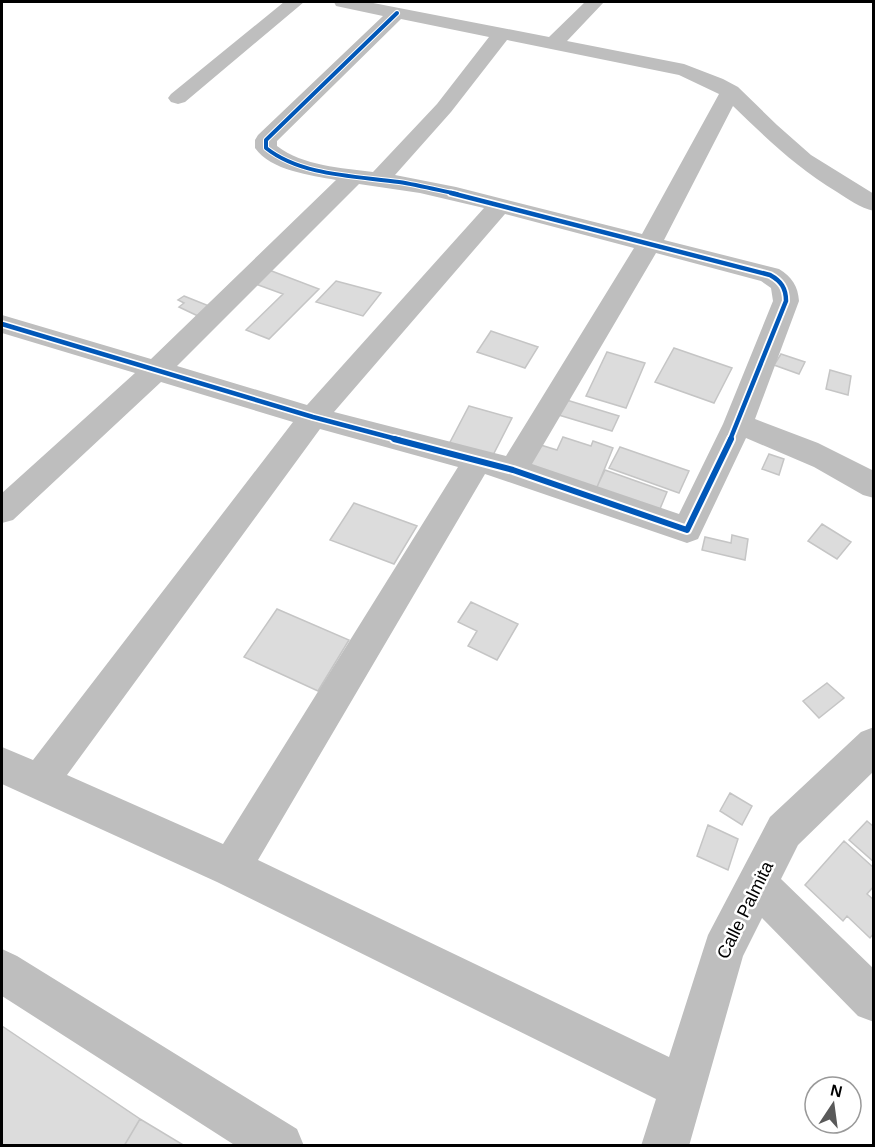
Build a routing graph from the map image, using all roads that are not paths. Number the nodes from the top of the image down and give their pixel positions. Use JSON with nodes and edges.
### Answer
{"nodes":[{"id":1,"x":295,"y":2,"type":"edge"},
{"id":2,"x":343,"y":2,"type":"edge"},
{"id":3,"x":448,"y":2,"type":"edge"},
{"id":4,"x":595,"y":2,"type":"edge"},
{"id":5,"x":398,"y":13,"type":"junction"},
{"id":6,"x":428,"y":19,"type":"junction"},
{"id":7,"x":501,"y":35,"type":"junction"},
{"id":8,"x":552,"y":45,"type":"junction"},
{"id":9,"x":731,"y":91,"type":"junction"},
{"id":10,"x":178,"y":98,"type":"dead end"},
{"id":11,"x":367,"y":177,"type":"junction"},
{"id":12,"x":873,"y":204,"type":"edge"},
{"id":13,"x":499,"y":206,"type":"junction"},
{"id":14,"x":649,"y":244,"type":"junction"},
{"id":15,"x":2,"y":324,"type":"edge"},
{"id":16,"x":156,"y":370,"type":"junction"},
{"id":17,"x":313,"y":417,"type":"junction"},
{"id":18,"x":738,"y":424,"type":"junction"},
{"id":19,"x":478,"y":460,"type":"junction"},
{"id":20,"x":513,"y":470,"type":"junction"},
{"id":21,"x":873,"y":486,"type":"edge"},
{"id":22,"x":2,"y":511,"type":"edge"},
{"id":23,"x":873,"y":745,"type":"edge"},
{"id":24,"x":2,"y":765,"type":"edge"},
{"id":25,"x":39,"y":782,"type":"junction"},
{"id":26,"x":231,"y":868,"type":"junction"},
{"id":27,"x":757,"y":884,"type":"junction"},
{"id":28,"x":2,"y":971,"type":"edge"},
{"id":29,"x":873,"y":1000,"type":"edge"},
{"id":30,"x":682,"y":1088,"type":"junction"},
{"id":31,"x":280,"y":1146,"type":"edge"},
{"id":32,"x":665,"y":1146,"type":"edge"}],
"edges":[{"from":1,"to":10,"type":"street"},
{"from":2,"to":5,"type":"street"},
{"from":3,"to":6,"type":"street"},
{"from":4,"to":8,"type":"street"},
{"from":5,"to":6,"type":"street"},
{"from":5,"to":11,"type":"street"},
{"from":6,"to":7,"type":"street"},
{"from":7,"to":8,"type":"street"},
{"from":7,"to":11,"type":"street"},
{"from":8,"to":9,"type":"street"},
{"from":9,"to":12,"type":"street"},
{"from":9,"to":14,"type":"street"},
{"from":11,"to":13,"type":"street"},
{"from":11,"to":16,"type":"street"},
{"from":13,"to":14,"type":"street"},
{"from":13,"to":17,"type":"street"},
{"from":14,"to":18,"type":"street"},
{"from":14,"to":20,"type":"street"},
{"from":15,"to":16,"type":"street"},
{"from":16,"to":17,"type":"street"},
{"from":16,"to":22,"type":"street"},
{"from":17,"to":19,"type":"street"},
{"from":17,"to":25,"type":"street"},
{"from":18,"to":20,"type":"street"},
{"from":18,"to":21,"type":"street"},
{"from":19,"to":20,"type":"street"},
{"from":19,"to":26,"type":"street"},
{"from":23,"to":27,"type":"street","name":"Calle Palmita"},
{"from":24,"to":25,"type":"street"},
{"from":25,"to":26,"type":"street"},
{"from":26,"to":30,"type":"street"},
{"from":27,"to":29,"type":"street"},
{"from":27,"to":30,"type":"street","name":"Calle Palmita"},
{"from":28,"to":31,"type":"street"},
{"from":30,"to":32,"type":"street","name":"Calle Palmita"}]}
